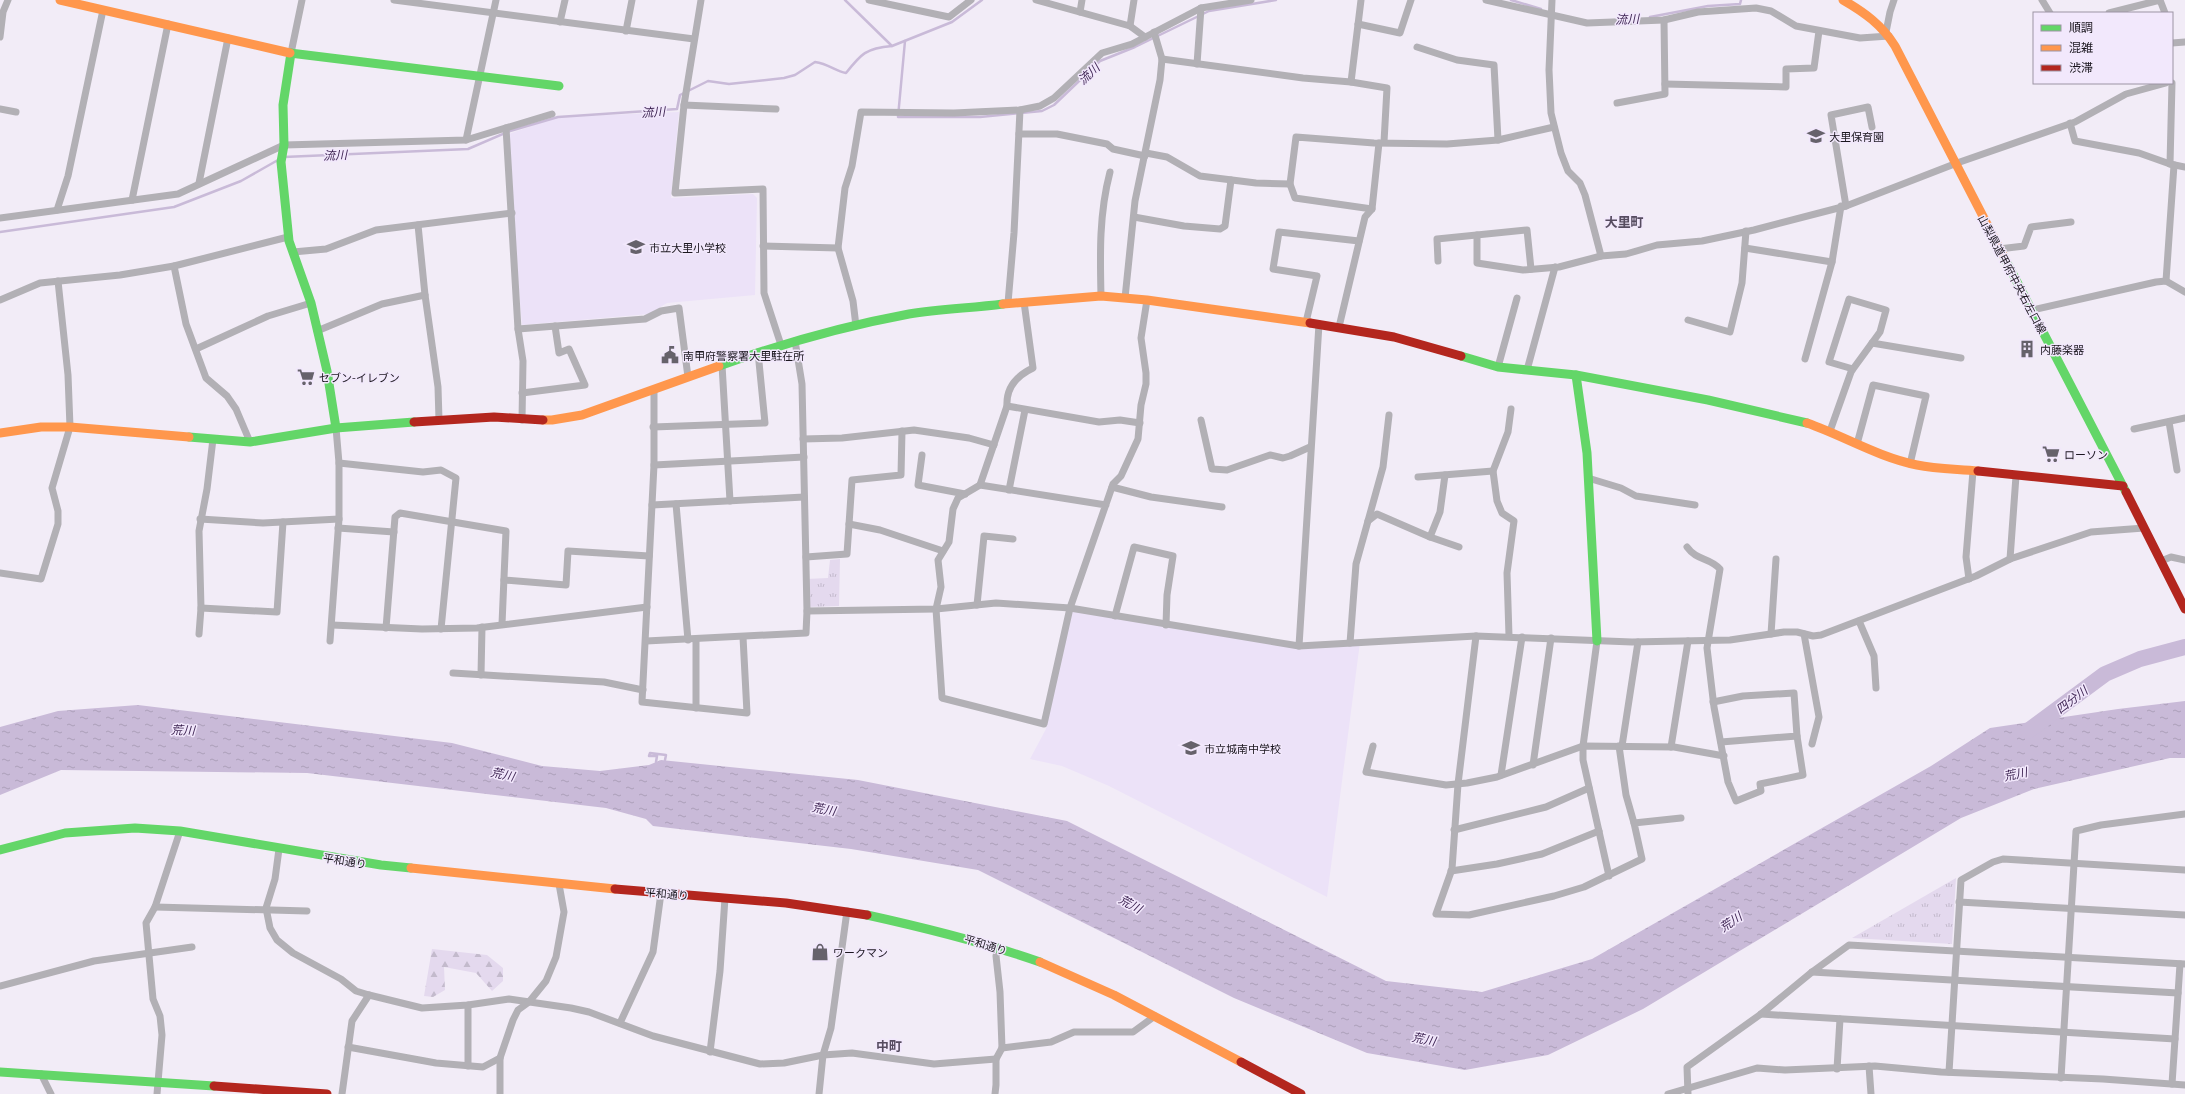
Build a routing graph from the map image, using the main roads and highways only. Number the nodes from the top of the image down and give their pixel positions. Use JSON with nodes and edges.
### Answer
{"nodes":[{"id":1,"x":60,"y":0,"type":"edge"},
{"id":2,"x":104,"y":0,"type":"edge"},
{"id":3,"x":1843,"y":0,"type":"edge"},
{"id":4,"x":103,"y":10,"type":"junction"},
{"id":5,"x":291,"y":53,"type":"junction"},
{"id":6,"x":559,"y":86,"type":"dead end"},
{"id":7,"x":1576,"y":375,"type":"junction"},
{"id":8,"x":336,"y":428,"type":"junction"},
{"id":9,"x":0,"y":433,"type":"edge"},
{"id":10,"x":2123,"y":486,"type":"junction"},
{"id":11,"x":2185,"y":609,"type":"edge"},
{"id":12,"x":1597,"y":641,"type":"road end"},
{"id":13,"x":0,"y":850,"type":"edge"},
{"id":14,"x":0,"y":1072,"type":"edge"},
{"id":15,"x":327,"y":1094,"type":"edge"},
{"id":16,"x":1301,"y":1094,"type":"edge"}],
"edges":[{"from":1,"to":4,"type":"main road"},
{"from":2,"to":4,"type":"main road"},
{"from":3,"to":10,"type":"main road","name":"山梨県道甲府中央右左口線"},
{"from":4,"to":5,"type":"main road"},
{"from":5,"to":6,"type":"main road"},
{"from":5,"to":8,"type":"main road"},
{"from":7,"to":8,"type":"main road"},
{"from":7,"to":10,"type":"main road"},
{"from":7,"to":12,"type":"main road"},
{"from":8,"to":9,"type":"main road"},
{"from":10,"to":11,"type":"main road","name":"山梨県道甲府中央右左口線"},
{"from":13,"to":16,"type":"main road","name":"平和通り"},
{"from":14,"to":15,"type":"main road"}]}
